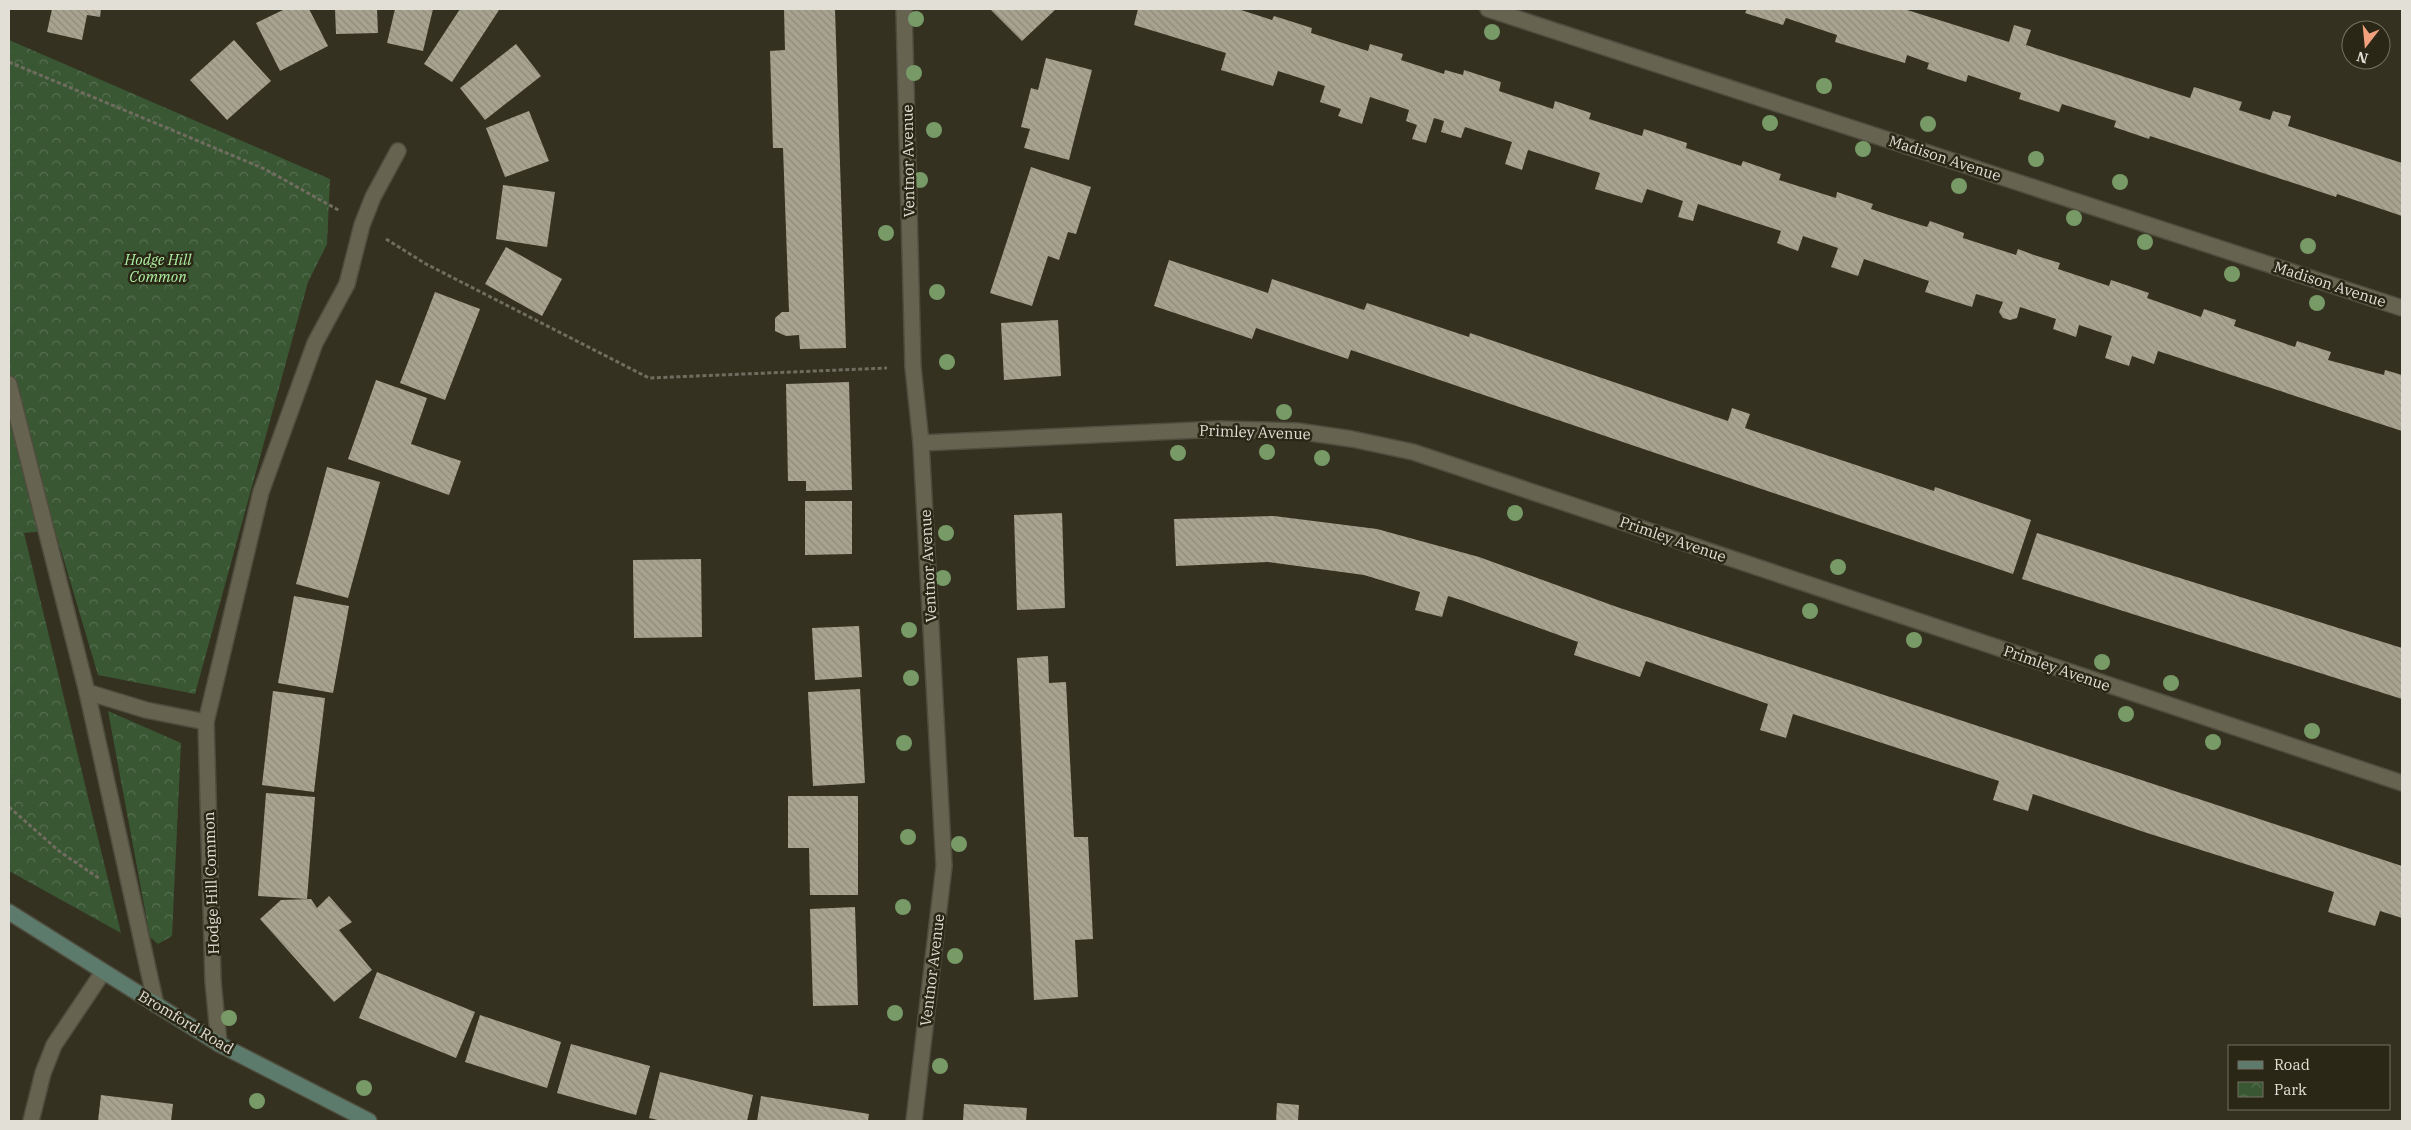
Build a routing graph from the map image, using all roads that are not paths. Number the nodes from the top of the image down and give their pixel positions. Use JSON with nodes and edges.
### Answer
{"nodes":[{"id":1,"x":904,"y":9,"type":"edge"},
{"id":2,"x":1488,"y":9,"type":"edge"},
{"id":3,"x":398,"y":151,"type":"dead end"},
{"id":4,"x":2402,"y":308,"type":"edge"},
{"id":5,"x":9,"y":384,"type":"edge"},
{"id":6,"x":921,"y":443,"type":"junction"},
{"id":7,"x":87,"y":692,"type":"junction"},
{"id":8,"x":206,"y":722,"type":"junction"},
{"id":9,"x":2402,"y":784,"type":"edge"},
{"id":10,"x":9,"y":912,"type":"edge"},
{"id":11,"x":103,"y":972,"type":"junction"},
{"id":12,"x":156,"y":1005,"type":"junction"},
{"id":13,"x":219,"y":1044,"type":"junction"},
{"id":14,"x":31,"y":1121,"type":"edge"},
{"id":15,"x":368,"y":1121,"type":"edge"},
{"id":16,"x":914,"y":1121,"type":"edge"}],
"edges":[{"from":1,"to":6,"type":"street","name":"Ventnor Avenue"},
{"from":2,"to":4,"type":"street","name":"Madison Avenue"},
{"from":3,"to":8,"type":"street","name":"Hodge Hill Common"},
{"from":5,"to":7,"type":"street"},
{"from":6,"to":9,"type":"street","name":"Primley Avenue"},
{"from":6,"to":16,"type":"street","name":"Ventnor Avenue"},
{"from":7,"to":8,"type":"street"},
{"from":7,"to":12,"type":"street"},
{"from":8,"to":13,"type":"street","name":"Hodge Hill Common"},
{"from":10,"to":11,"type":"street","name":"Bromford Road"},
{"from":11,"to":12,"type":"street","name":"Bromford Road"},
{"from":11,"to":14,"type":"street"},
{"from":12,"to":13,"type":"street","name":"Bromford Road"},
{"from":13,"to":15,"type":"street","name":"Bromford Road"}]}
